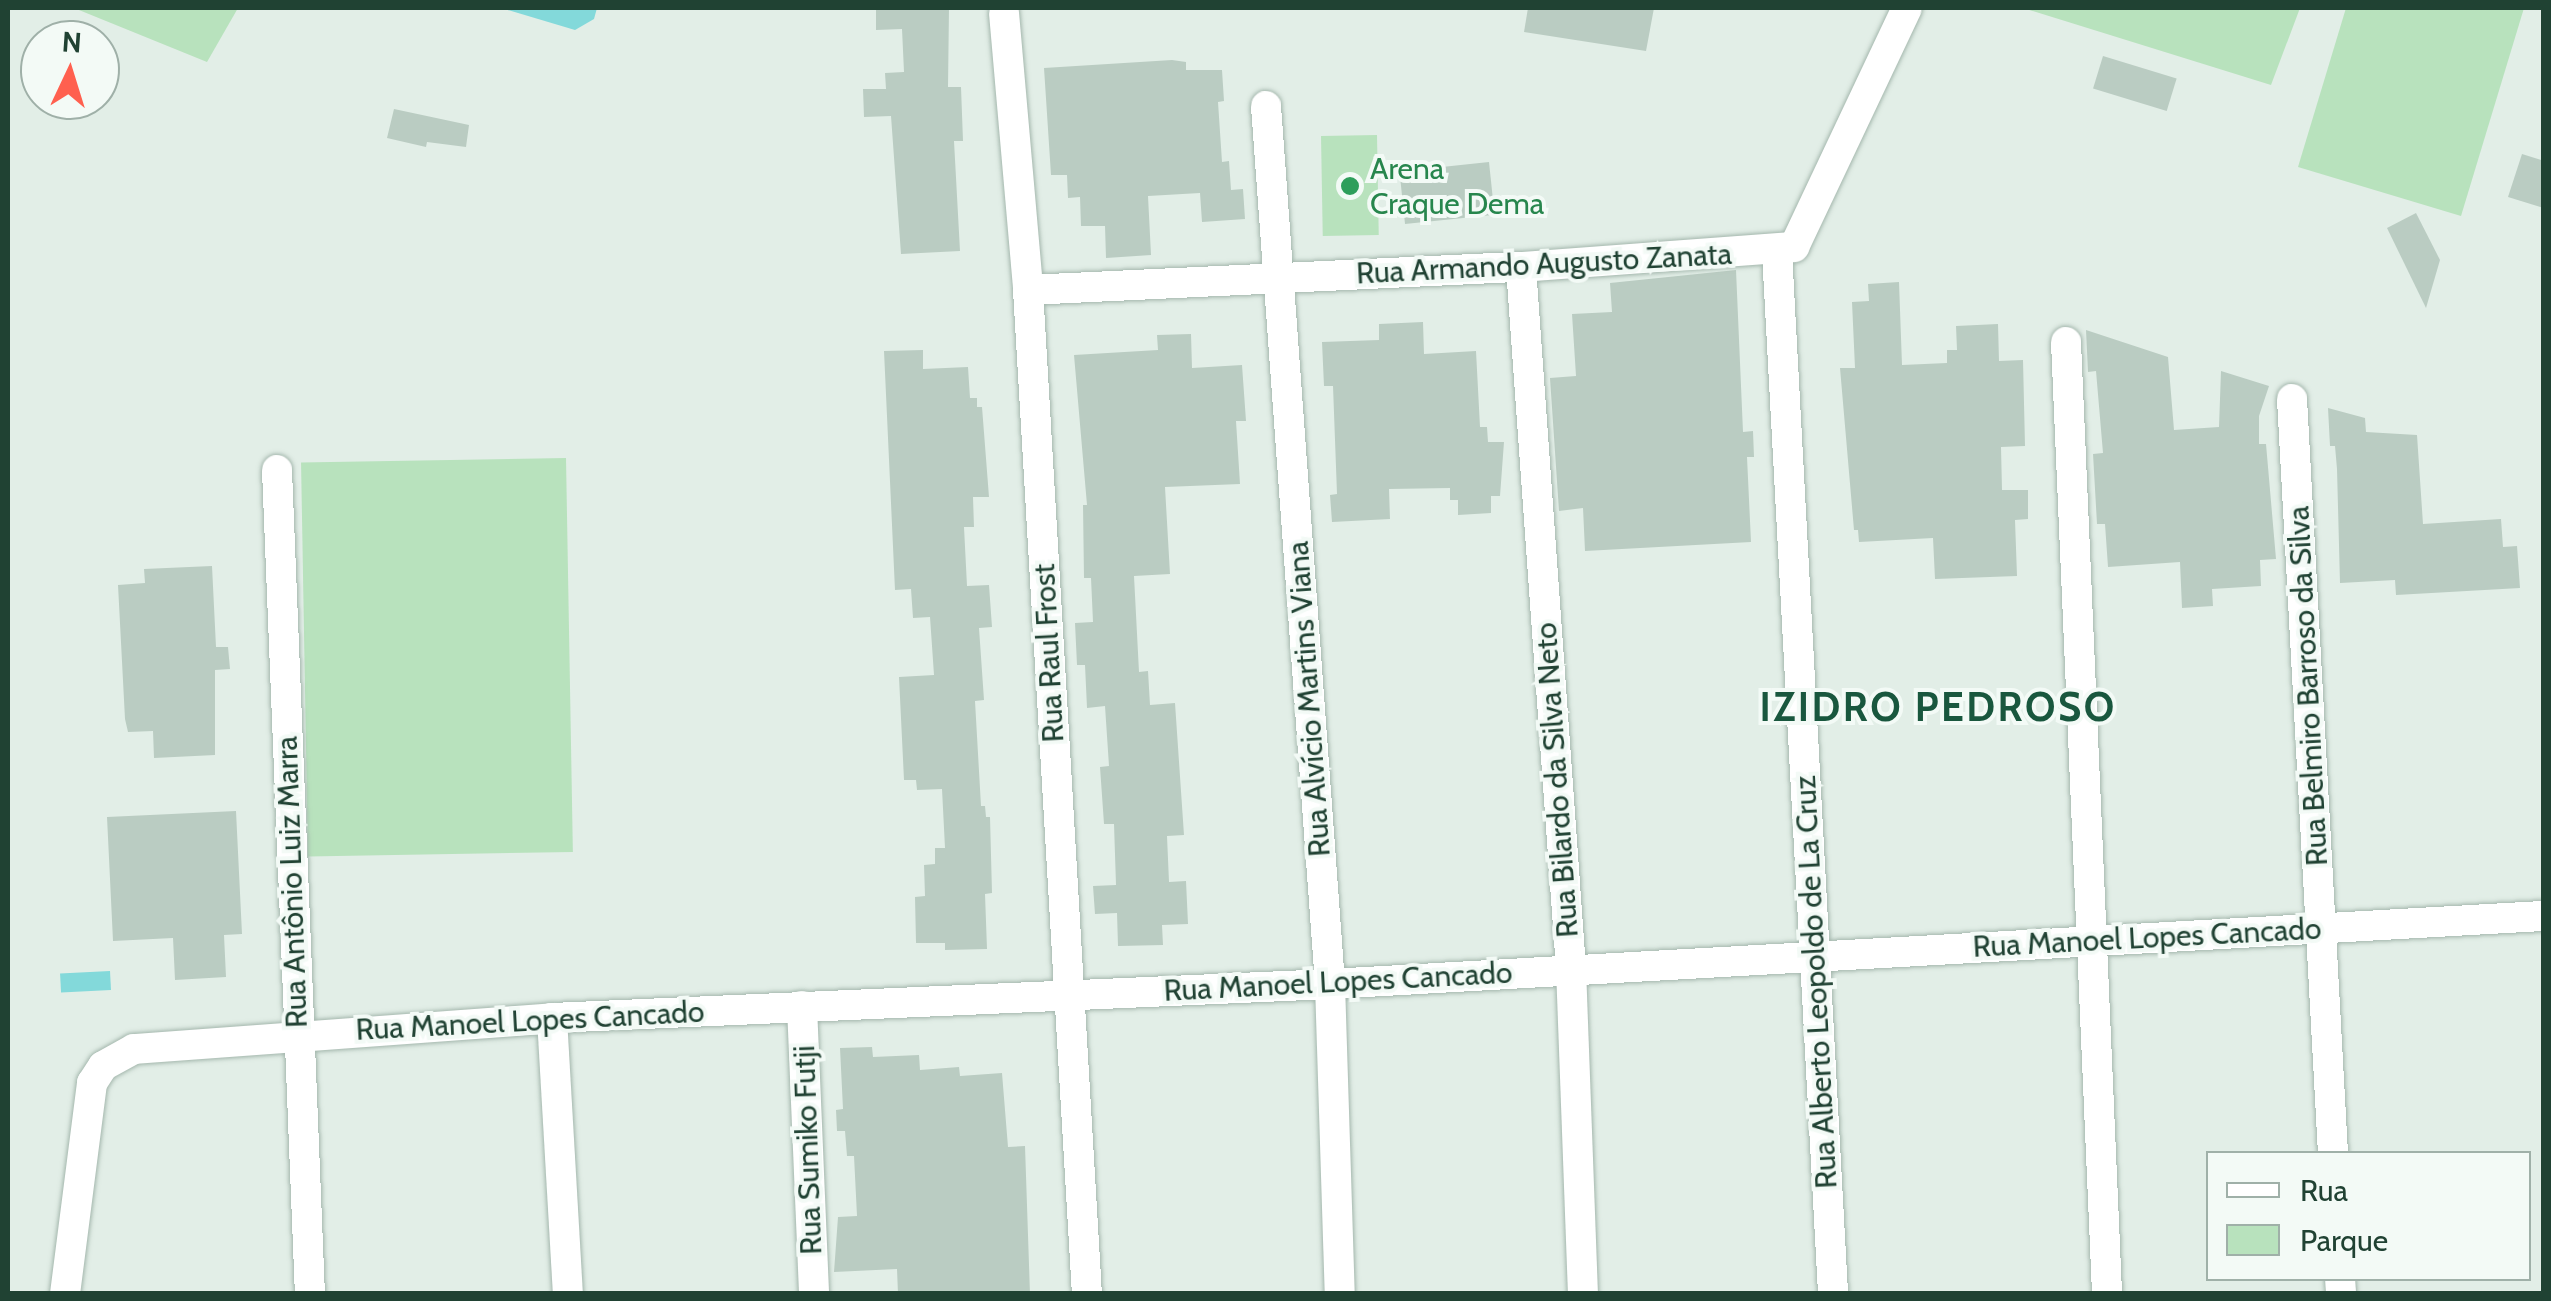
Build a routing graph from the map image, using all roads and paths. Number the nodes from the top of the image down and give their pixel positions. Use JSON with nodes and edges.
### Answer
{"nodes":[{"id":1,"x":1907,"y":8,"type":"edge"},
{"id":2,"x":1004,"y":13,"type":"dead end"},
{"id":3,"x":1266,"y":106,"type":"dead end"},
{"id":4,"x":1778,"y":252,"type":"junction"},
{"id":5,"x":1520,"y":267,"type":"junction"},
{"id":6,"x":1277,"y":277,"type":"junction"},
{"id":7,"x":1028,"y":290,"type":"junction"},
{"id":8,"x":2066,"y":342,"type":"dead end"},
{"id":9,"x":2292,"y":399,"type":"dead end"},
{"id":10,"x":277,"y":470,"type":"dead end"},
{"id":11,"x":2544,"y":916,"type":"edge"},
{"id":12,"x":2322,"y":928,"type":"junction"},
{"id":13,"x":2092,"y":938,"type":"junction"},
{"id":14,"x":1815,"y":958,"type":"junction"},
{"id":15,"x":1571,"y":968,"type":"junction"},
{"id":16,"x":1330,"y":984,"type":"junction"},
{"id":17,"x":1068,"y":997,"type":"junction"},
{"id":18,"x":802,"y":1006,"type":"junction"},
{"id":19,"x":552,"y":1018,"type":"junction"},
{"id":20,"x":298,"y":1036,"type":"junction"},
{"id":21,"x":2334,"y":1151,"type":"edge"},
{"id":22,"x":65,"y":1294,"type":"edge"},
{"id":23,"x":310,"y":1294,"type":"edge"},
{"id":24,"x":568,"y":1294,"type":"edge"},
{"id":25,"x":814,"y":1294,"type":"edge"},
{"id":26,"x":1087,"y":1294,"type":"edge"},
{"id":27,"x":1340,"y":1294,"type":"edge"},
{"id":28,"x":1583,"y":1294,"type":"edge"},
{"id":29,"x":1833,"y":1294,"type":"edge"},
{"id":30,"x":2107,"y":1294,"type":"edge"}],
"edges":[{"from":1,"to":4,"type":"street"},
{"from":2,"to":7,"type":"street","name":"Rua Raul Frost"},
{"from":3,"to":6,"type":"street","name":"Rua Alvício Martins Viana"},
{"from":4,"to":5,"type":"street","name":"Rua Armando Augusto Zanata"},
{"from":4,"to":14,"type":"street","name":"Rua Alberto Leopoldo de La Cruz"},
{"from":5,"to":6,"type":"street","name":"Rua Armando Augusto Zanata"},
{"from":5,"to":15,"type":"street","name":"Rua Bilardo da Silva Neto"},
{"from":6,"to":7,"type":"street","name":"Rua Armando Augusto Zanata"},
{"from":6,"to":16,"type":"street","name":"Rua Alvício Martins Viana"},
{"from":7,"to":17,"type":"street","name":"Rua Raul Frost"},
{"from":8,"to":13,"type":"street"},
{"from":9,"to":12,"type":"street","name":"Rua Belmiro Barroso da Silva"},
{"from":10,"to":20,"type":"street","name":"Rua Antônio Luiz Marra"},
{"from":11,"to":12,"type":"street","name":"Rua Manoel Lopes Cancado"},
{"from":12,"to":13,"type":"street","name":"Rua Manoel Lopes Cancado"},
{"from":12,"to":21,"type":"street","name":"Rua Belmiro Barroso da Silva"},
{"from":13,"to":14,"type":"street","name":"Rua Manoel Lopes Cancado"},
{"from":13,"to":30,"type":"street"},
{"from":14,"to":15,"type":"street","name":"Rua Manoel Lopes Cancado"},
{"from":14,"to":29,"type":"street","name":"Rua Alberto Leopoldo de La Cruz"},
{"from":15,"to":16,"type":"street","name":"Rua Manoel Lopes Cancado"},
{"from":15,"to":28,"type":"street","name":"Rua Bilardo da Silva Neto"},
{"from":16,"to":17,"type":"street","name":"Rua Manoel Lopes Cancado"},
{"from":16,"to":27,"type":"street","name":"Rua Alvício Martins Viana"},
{"from":17,"to":18,"type":"street","name":"Rua Manoel Lopes Cancado"},
{"from":17,"to":26,"type":"street","name":"Rua Raul Frost"},
{"from":18,"to":19,"type":"street","name":"Rua Manoel Lopes Cancado"},
{"from":18,"to":25,"type":"street","name":"Rua Sumiko Futji"},
{"from":19,"to":20,"type":"street","name":"Rua Manoel Lopes Cancado"},
{"from":19,"to":24,"type":"street"},
{"from":20,"to":22,"type":"street","name":"Rua Manoel Lopes Cancado"},
{"from":20,"to":23,"type":"street","name":"Rua Antônio Luiz Marra"}]}
